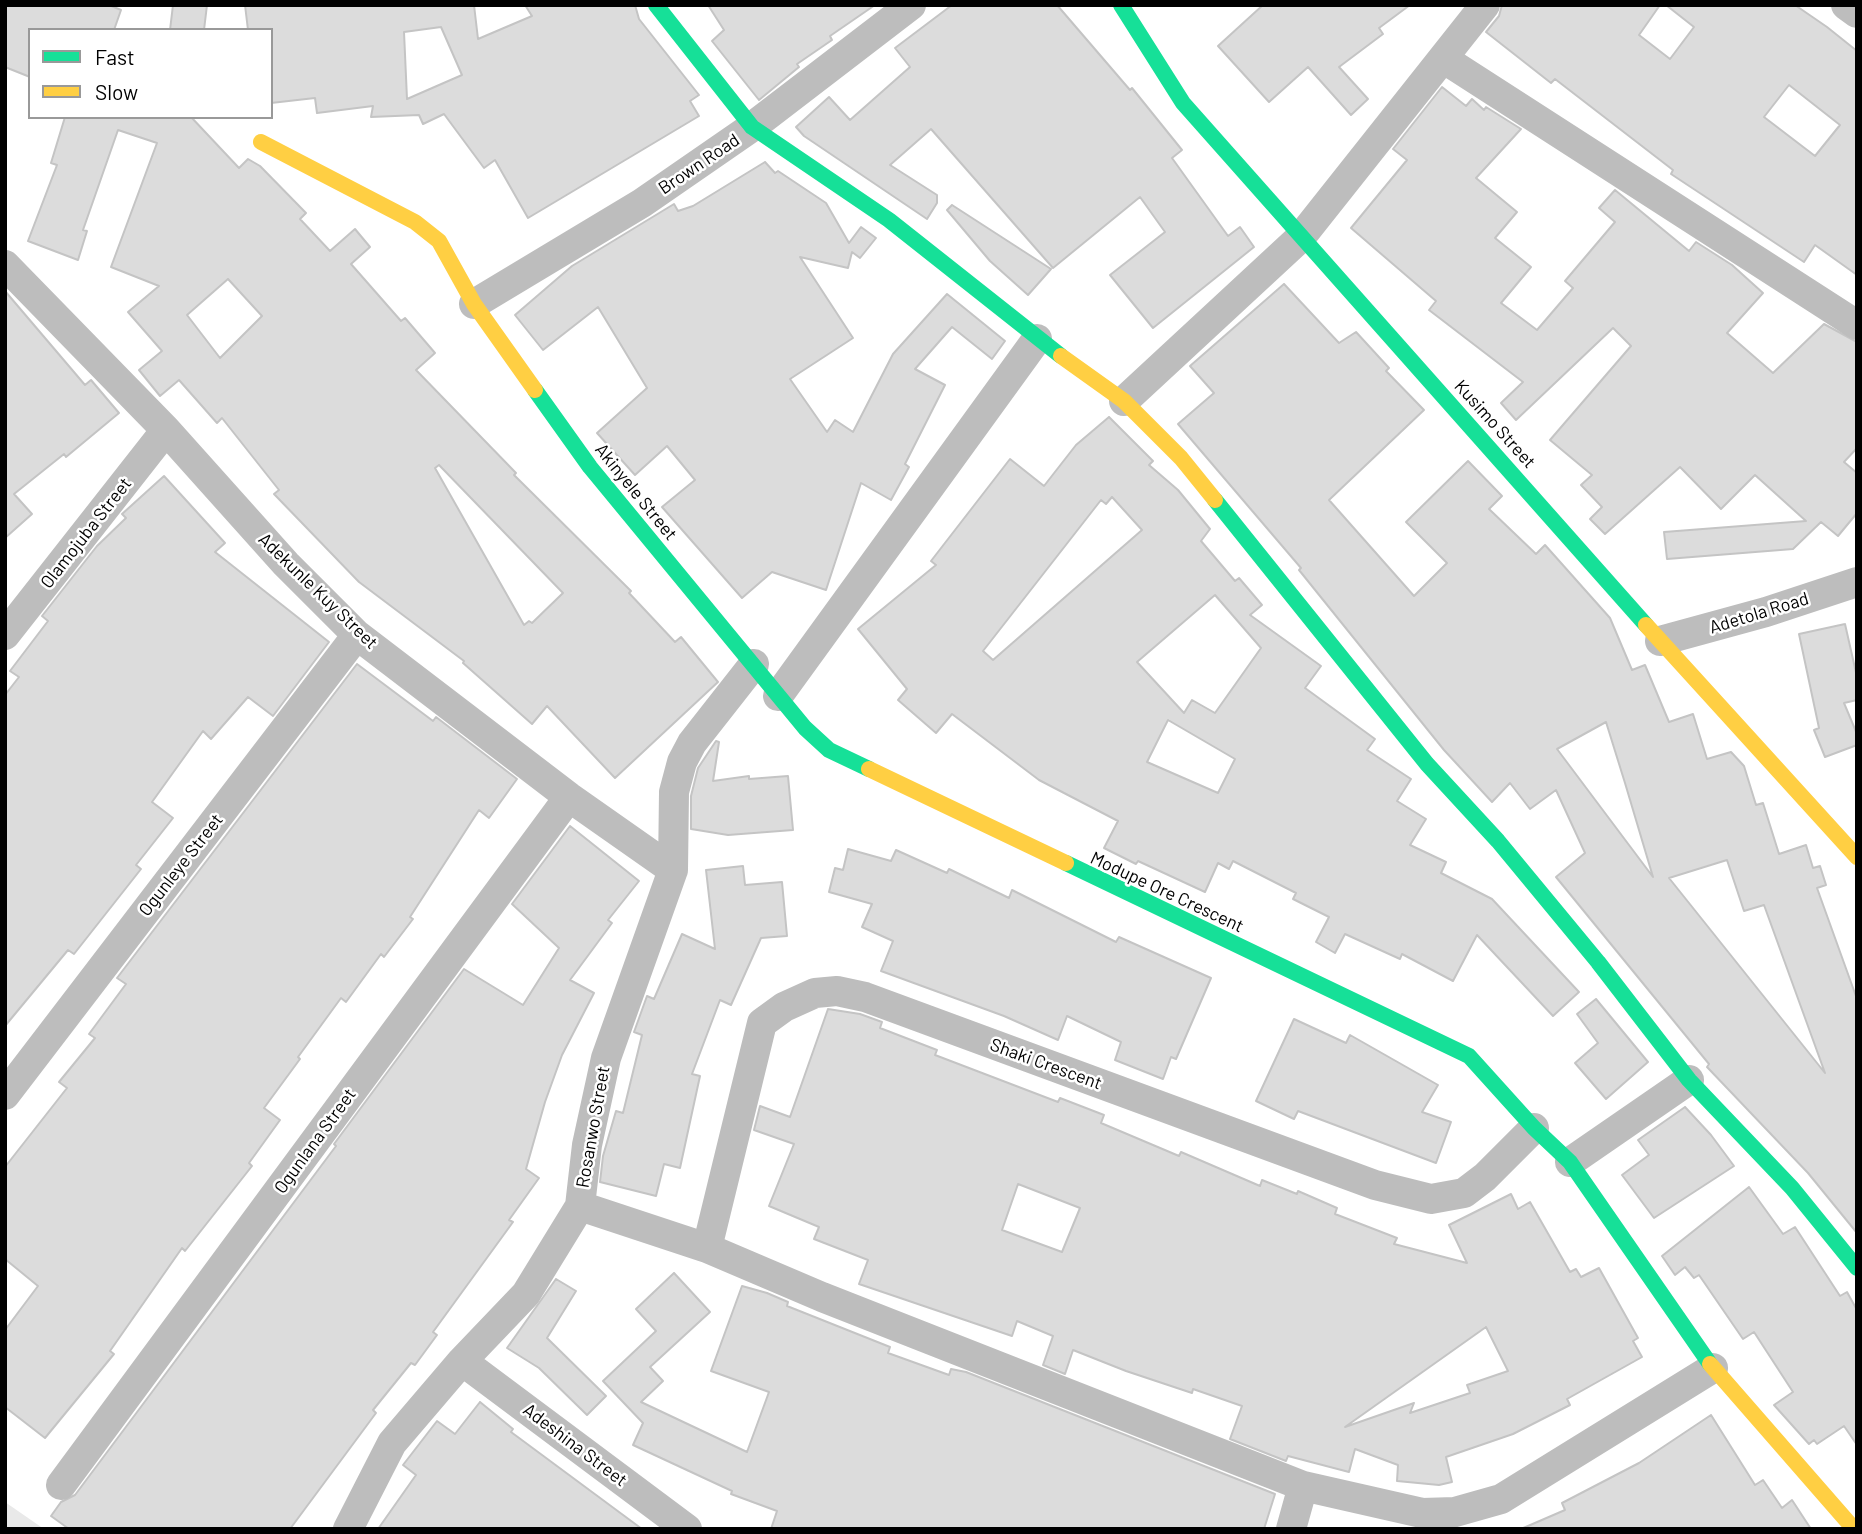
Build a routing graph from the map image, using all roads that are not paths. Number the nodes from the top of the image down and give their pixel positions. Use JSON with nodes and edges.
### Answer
{"nodes":[{"id":1,"x":656,"y":5,"type":"edge"},
{"id":2,"x":1121,"y":5,"type":"edge"},
{"id":3,"x":1485,"y":5,"type":"edge"},
{"id":4,"x":1846,"y":5,"type":"edge"},
{"id":5,"x":907,"y":6,"type":"edge"},
{"id":6,"x":1857,"y":13,"type":"edge"},
{"id":7,"x":1444,"y":59,"type":"junction"},
{"id":8,"x":752,"y":127,"type":"junction"},
{"id":9,"x":261,"y":142,"type":"dead end"},
{"id":10,"x":1301,"y":237,"type":"junction"},
{"id":11,"x":5,"y":265,"type":"edge"},
{"id":12,"x":474,"y":304,"type":"junction"},
{"id":13,"x":1857,"y":325,"type":"edge"},
{"id":14,"x":1037,"y":339,"type":"junction"},
{"id":15,"x":1124,"y":401,"type":"junction"},
{"id":16,"x":166,"y":430,"type":"junction"},
{"id":17,"x":1857,"y":582,"type":"edge"},
{"id":18,"x":5,"y":635,"type":"edge"},
{"id":19,"x":357,"y":635,"type":"junction"},
{"id":20,"x":1660,"y":641,"type":"junction"},
{"id":21,"x":754,"y":664,"type":"junction"},
{"id":22,"x":778,"y":696,"type":"junction"},
{"id":23,"x":569,"y":797,"type":"junction"},
{"id":24,"x":1857,"y":857,"type":"edge"},
{"id":25,"x":673,"y":870,"type":"junction"},
{"id":26,"x":1689,"y":1080,"type":"junction"},
{"id":27,"x":5,"y":1095,"type":"edge"},
{"id":28,"x":1534,"y":1128,"type":"junction"},
{"id":29,"x":1570,"y":1162,"type":"junction"},
{"id":30,"x":580,"y":1206,"type":"junction"},
{"id":31,"x":707,"y":1248,"type":"junction"},
{"id":32,"x":1857,"y":1268,"type":"edge"},
{"id":33,"x":462,"y":1361,"type":"junction"},
{"id":34,"x":1713,"y":1368,"type":"junction"},
{"id":35,"x":61,"y":1485,"type":"dead end"},
{"id":36,"x":1303,"y":1486,"type":"junction"},
{"id":37,"x":348,"y":1529,"type":"edge"},
{"id":38,"x":687,"y":1529,"type":"edge"},
{"id":39,"x":1292,"y":1529,"type":"edge"},
{"id":40,"x":1854,"y":1529,"type":"edge"}],
"edges":[{"from":1,"to":8,"type":"street"},
{"from":2,"to":10,"type":"street","name":"Kusimo Street"},
{"from":3,"to":7,"type":"street"},
{"from":4,"to":6,"type":"street"},
{"from":5,"to":8,"type":"street","name":"Brown Road"},
{"from":7,"to":10,"type":"street"},
{"from":7,"to":13,"type":"street"},
{"from":8,"to":12,"type":"street","name":"Brown Road"},
{"from":8,"to":14,"type":"street"},
{"from":9,"to":12,"type":"street","name":"Akinyele Street"},
{"from":10,"to":15,"type":"street"},
{"from":10,"to":20,"type":"street","name":"Kusimo Street"},
{"from":11,"to":16,"type":"street","name":"Adekunle Kuy Street"},
{"from":12,"to":21,"type":"street","name":"Akinyele Street"},
{"from":14,"to":15,"type":"street"},
{"from":14,"to":22,"type":"street"},
{"from":15,"to":26,"type":"street"},
{"from":16,"to":18,"type":"street","name":"Olamojuba Street"},
{"from":16,"to":19,"type":"street","name":"Adekunle Kuy Street"},
{"from":17,"to":20,"type":"street","name":"Adetola Road"},
{"from":19,"to":23,"type":"street","name":"Adekunle Kuy Street"},
{"from":19,"to":27,"type":"street","name":"Ogunleye Street"},
{"from":20,"to":24,"type":"street","name":"Kusimo Street"},
{"from":21,"to":22,"type":"street","name":"Akinyele Street"},
{"from":21,"to":25,"type":"street","name":"Rosanwo Street"},
{"from":22,"to":28,"type":"street","name":"Modupe Ore Crescent"},
{"from":23,"to":25,"type":"street","name":"Adekunle Kuy Street"},
{"from":23,"to":35,"type":"street","name":"Ogunlana Street"},
{"from":25,"to":30,"type":"street","name":"Rosanwo Street"},
{"from":26,"to":29,"type":"street"},
{"from":26,"to":32,"type":"street"},
{"from":28,"to":29,"type":"street","name":"Modupe Ore Crescent"},
{"from":28,"to":31,"type":"street","name":"Shaki Crescent"},
{"from":29,"to":34,"type":"street","name":"Modupe Ore Crescent"},
{"from":30,"to":31,"type":"street"},
{"from":30,"to":33,"type":"street","name":"Rosanwo Street"},
{"from":31,"to":36,"type":"street"},
{"from":33,"to":37,"type":"street","name":"Rosanwo Street"},
{"from":33,"to":38,"type":"street","name":"Adeshina Street"},
{"from":34,"to":36,"type":"street"},
{"from":34,"to":40,"type":"street","name":"Modupe Ore Crescent"},
{"from":36,"to":39,"type":"street"}]}
